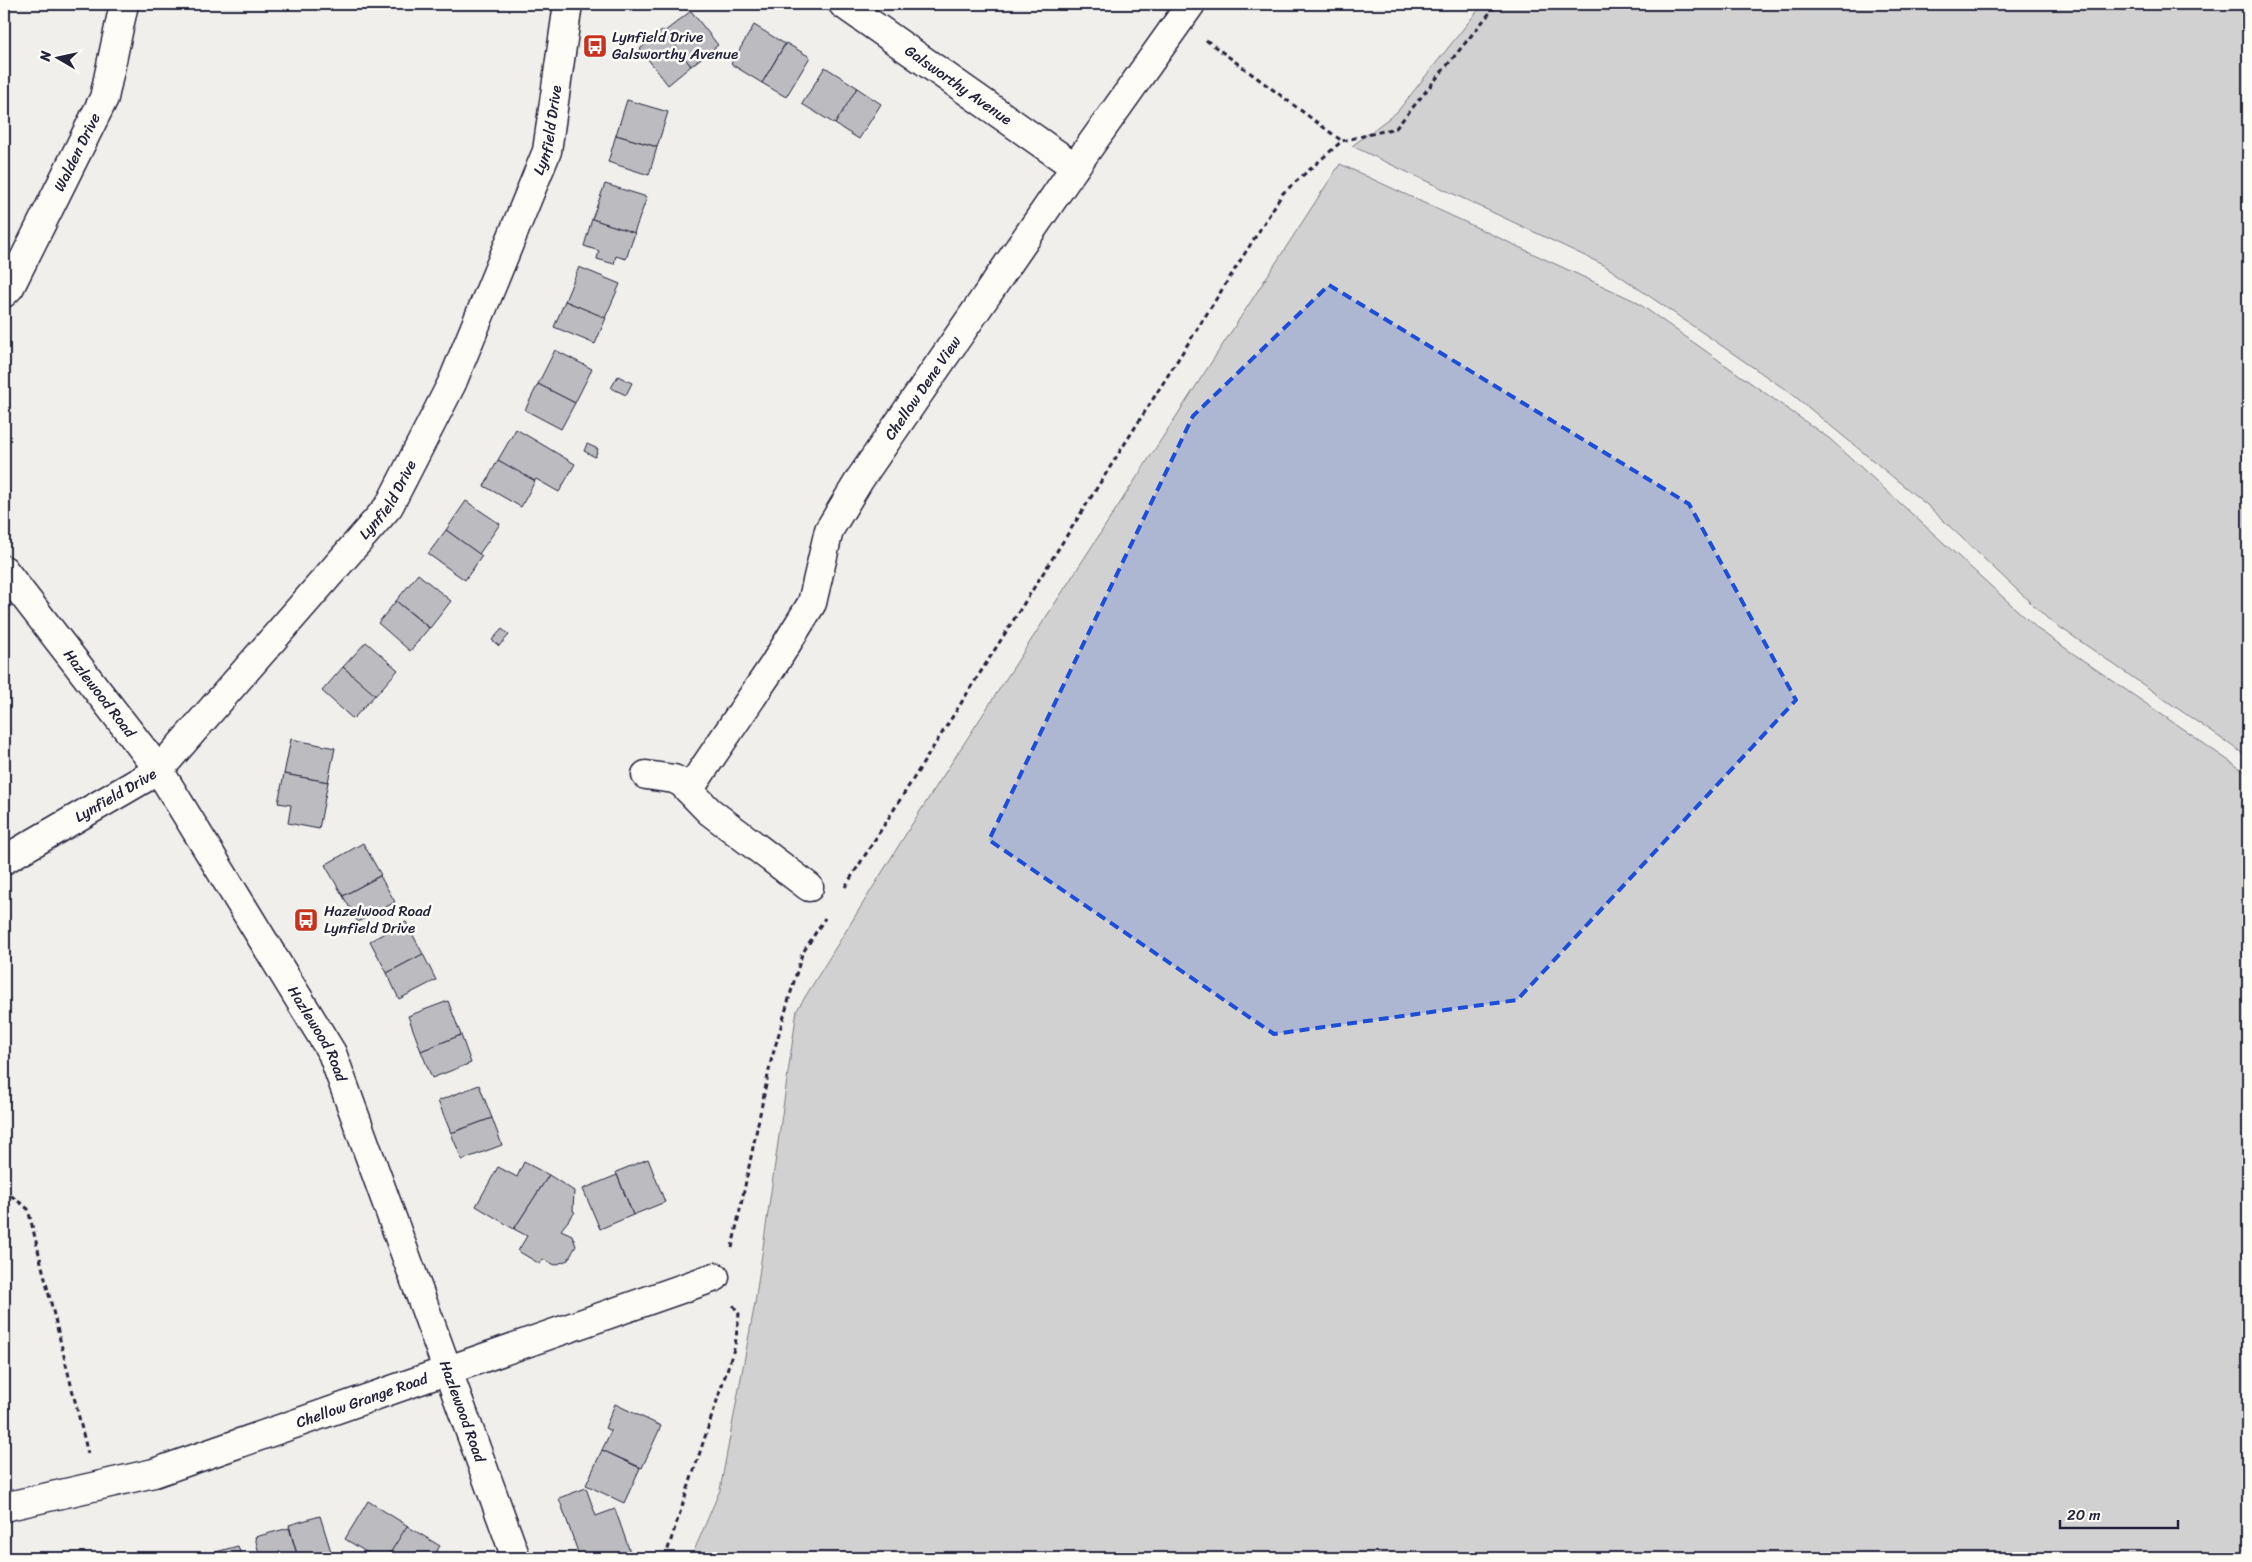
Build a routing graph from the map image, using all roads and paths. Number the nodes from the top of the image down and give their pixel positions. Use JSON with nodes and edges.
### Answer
{"nodes":[{"id":1,"x":124,"y":4,"type":"edge"},
{"id":2,"x":568,"y":4,"type":"edge"},
{"id":3,"x":843,"y":4,"type":"edge"},
{"id":4,"x":1497,"y":4,"type":"edge"},
{"id":5,"x":1186,"y":12,"type":"edge"},
{"id":6,"x":1342,"y":141,"type":"junction"},
{"id":7,"x":1075,"y":167,"type":"junction"},
{"id":8,"x":4,"y":292,"type":"edge"},
{"id":9,"x":4,"y":570,"type":"edge"},
{"id":10,"x":159,"y":770,"type":"junction"},
{"id":11,"x":646,"y":775,"type":"dead end"},
{"id":12,"x":689,"y":790,"type":"junction"},
{"id":13,"x":4,"y":860,"type":"edge"},
{"id":14,"x":809,"y":887,"type":"dead end"},
{"id":15,"x":843,"y":890,"type":"dead end"},
{"id":16,"x":827,"y":916,"type":"dead end"},
{"id":17,"x":4,"y":1190,"type":"edge"},
{"id":18,"x":715,"y":1277,"type":"junction"},
{"id":19,"x":447,"y":1369,"type":"junction"},
{"id":20,"x":96,"y":1486,"type":"junction"},
{"id":21,"x":4,"y":1507,"type":"edge"},
{"id":22,"x":516,"y":1558,"type":"edge"},
{"id":23,"x":665,"y":1558,"type":"edge"}],
"edges":[{"from":1,"to":8,"type":"street","name":"Walden Drive"},
{"from":2,"to":10,"type":"street","name":"Lynfield Drive"},
{"from":3,"to":7,"type":"street","name":"Galsworthy Avenue"},
{"from":4,"to":6,"type":"path"},
{"from":5,"to":6,"type":"path"},
{"from":5,"to":7,"type":"street","name":"Chellow Dene View"},
{"from":6,"to":15,"type":"path"},
{"from":7,"to":12,"type":"street","name":"Chellow Dene View"},
{"from":9,"to":10,"type":"street","name":"Hazlewood Road"},
{"from":10,"to":13,"type":"street","name":"Lynfield Drive"},
{"from":10,"to":19,"type":"street","name":"Hazlewood Road"},
{"from":11,"to":12,"type":"street"},
{"from":12,"to":14,"type":"street"},
{"from":16,"to":18,"type":"path"},
{"from":17,"to":20,"type":"path"},
{"from":18,"to":19,"type":"street","name":"Chellow Grange Road"},
{"from":18,"to":23,"type":"path"},
{"from":19,"to":20,"type":"street","name":"Chellow Grange Road"},
{"from":19,"to":22,"type":"street","name":"Hazlewood Road"},
{"from":20,"to":21,"type":"street","name":"Chellow Grange Road"}]}
